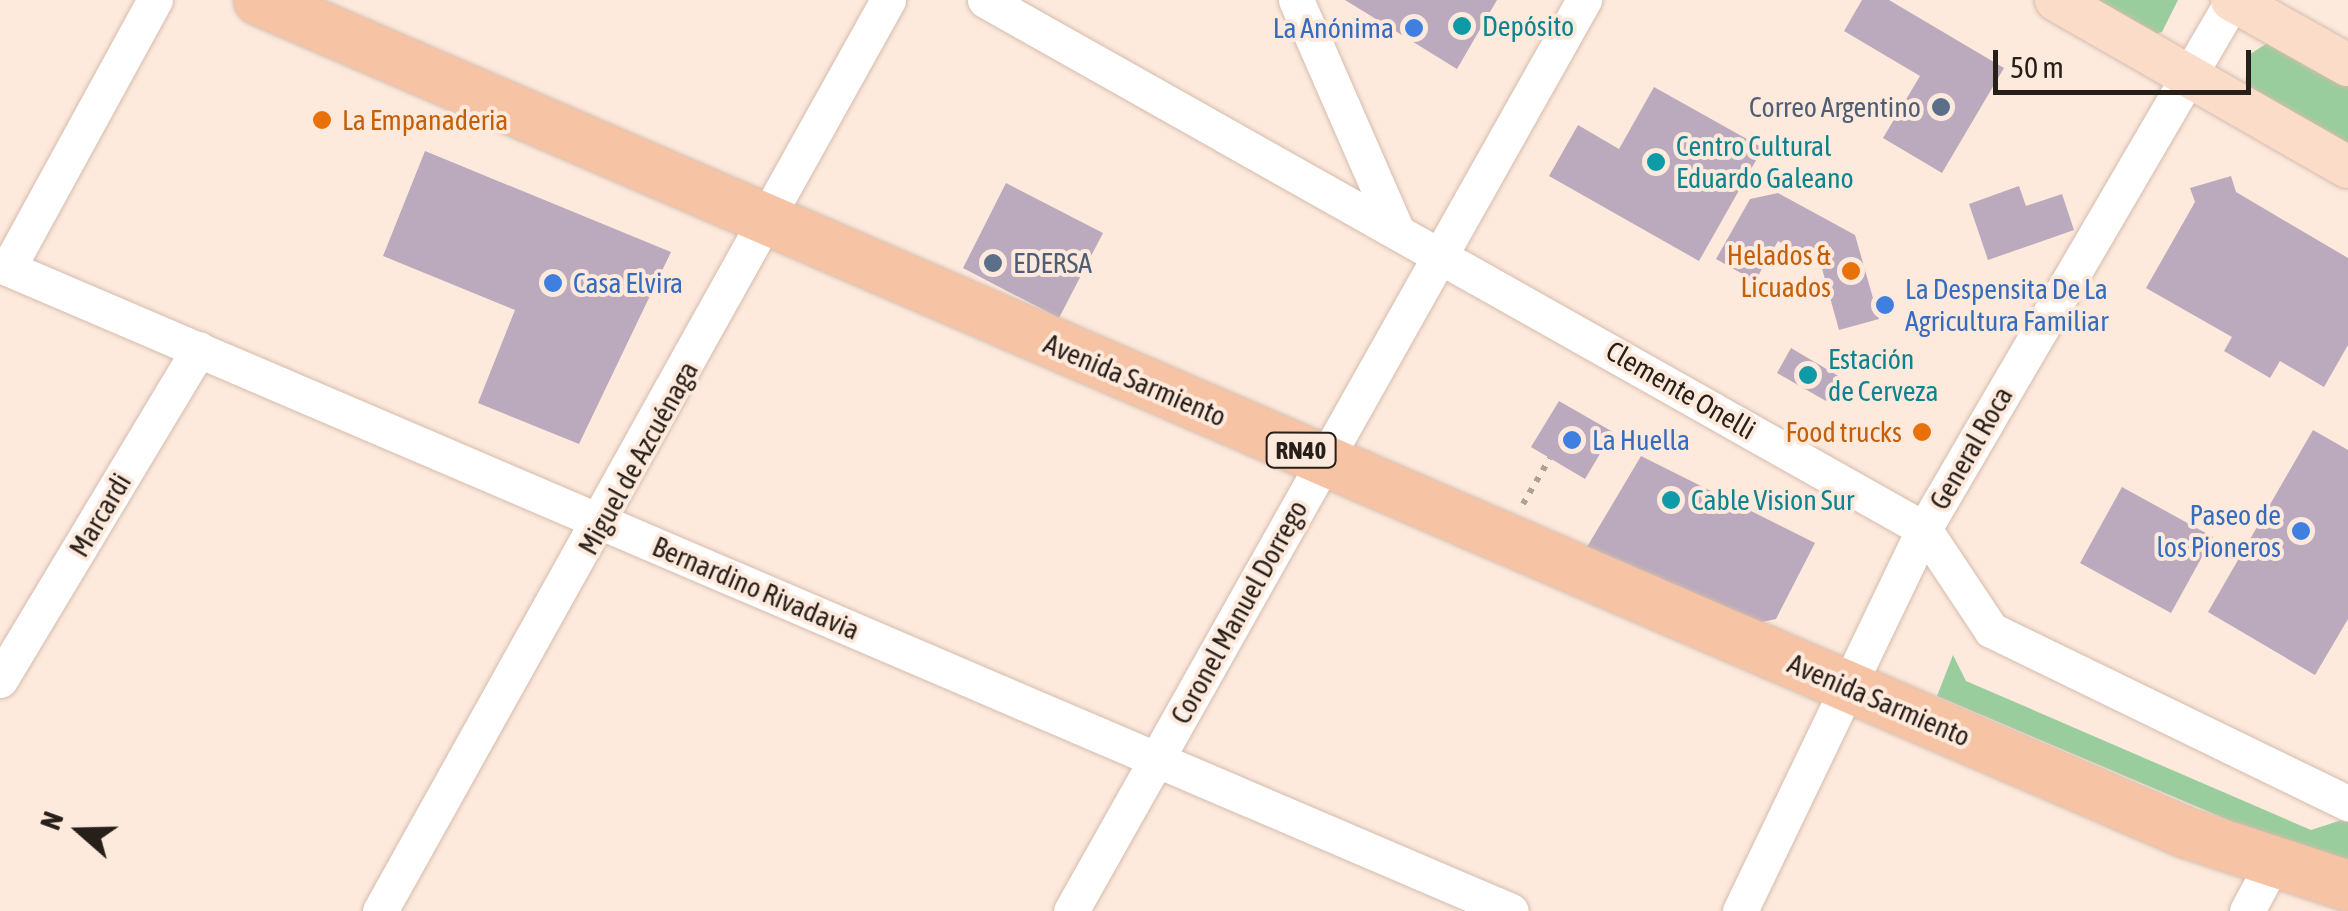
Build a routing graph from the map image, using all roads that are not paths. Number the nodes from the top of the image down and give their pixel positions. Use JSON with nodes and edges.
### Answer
{"nodes":[{"id":1,"x":155,"y":0,"type":"edge"},
{"id":2,"x":259,"y":0,"type":"edge"},
{"id":3,"x":888,"y":0,"type":"edge"},
{"id":4,"x":985,"y":0,"type":"edge"},
{"id":5,"x":1296,"y":0,"type":"edge"},
{"id":6,"x":1584,"y":0,"type":"edge"},
{"id":7,"x":2056,"y":0,"type":"edge"},
{"id":8,"x":2233,"y":0,"type":"edge"},
{"id":9,"x":2348,"y":65,"type":"edge"},
{"id":10,"x":2187,"y":75,"type":"junction"},
{"id":11,"x":2348,"y":167,"type":"edge"},
{"id":12,"x":764,"y":225,"type":"junction"},
{"id":13,"x":1395,"y":227,"type":"junction"},
{"id":14,"x":1441,"y":254,"type":"junction"},
{"id":15,"x":4,"y":266,"type":"edge"},
{"id":16,"x":199,"y":349,"type":"junction"},
{"id":17,"x":1325,"y":460,"type":"junction"},
{"id":18,"x":604,"y":524,"type":"junction"},
{"id":19,"x":1924,"y":528,"type":"junction"},
{"id":20,"x":0,"y":680,"type":"edge"},
{"id":21,"x":1850,"y":688,"type":"junction"},
{"id":22,"x":1156,"y":760,"type":"junction"},
{"id":23,"x":2348,"y":803,"type":"edge"},
{"id":24,"x":2272,"y":864,"type":"junction"},
{"id":25,"x":2348,"y":886,"type":"edge"},
{"id":26,"x":380,"y":911,"type":"edge"},
{"id":27,"x":1072,"y":911,"type":"edge"},
{"id":28,"x":1511,"y":911,"type":"edge"},
{"id":29,"x":1740,"y":911,"type":"edge"},
{"id":30,"x":2247,"y":911,"type":"edge"}],
"edges":[{"from":1,"to":15,"type":"street"},
{"from":2,"to":12,"type":"highway","name":"Avenida Sarmiento","number":"RN40"},
{"from":3,"to":12,"type":"street","name":"Miguel de Azcuénaga"},
{"from":4,"to":13,"type":"street","name":"Clemente Onelli"},
{"from":5,"to":13,"type":"street"},
{"from":6,"to":14,"type":"street","name":"Coronel Manuel Dorrego"},
{"from":7,"to":10,"type":"main road"},
{"from":8,"to":9,"type":"main road"},
{"from":8,"to":10,"type":"street","name":"General Roca"},
{"from":10,"to":11,"type":"main road"},
{"from":10,"to":19,"type":"street","name":"General Roca"},
{"from":12,"to":17,"type":"highway","name":"Avenida Sarmiento","number":"RN40"},
{"from":12,"to":18,"type":"street","name":"Miguel de Azcuénaga"},
{"from":13,"to":14,"type":"street","name":"Clemente Onelli"},
{"from":14,"to":17,"type":"street","name":"Coronel Manuel Dorrego"},
{"from":14,"to":19,"type":"street","name":"Clemente Onelli"},
{"from":15,"to":16,"type":"street","name":"Bernardino Rivadavia"},
{"from":16,"to":18,"type":"street","name":"Bernardino Rivadavia"},
{"from":16,"to":20,"type":"street","name":"Marcardi"},
{"from":17,"to":21,"type":"highway","name":"Avenida Sarmiento","number":"RN40"},
{"from":17,"to":22,"type":"street","name":"Coronel Manuel Dorrego"},
{"from":18,"to":22,"type":"street","name":"Bernardino Rivadavia"},
{"from":18,"to":26,"type":"street","name":"Miguel de Azcuénaga"},
{"from":19,"to":21,"type":"street","name":"General Roca"},
{"from":19,"to":23,"type":"street","name":"Clemente Onelli"},
{"from":21,"to":24,"type":"highway","name":"Avenida Sarmiento","number":"RN40"},
{"from":21,"to":29,"type":"street","name":"General Roca"},
{"from":22,"to":27,"type":"street","name":"Coronel Manuel Dorrego"},
{"from":22,"to":28,"type":"street","name":"Bernardino Rivadavia"},
{"from":24,"to":25,"type":"highway","name":"Avenida Sarmiento","number":"RN40"},
{"from":24,"to":30,"type":"street"}]}
